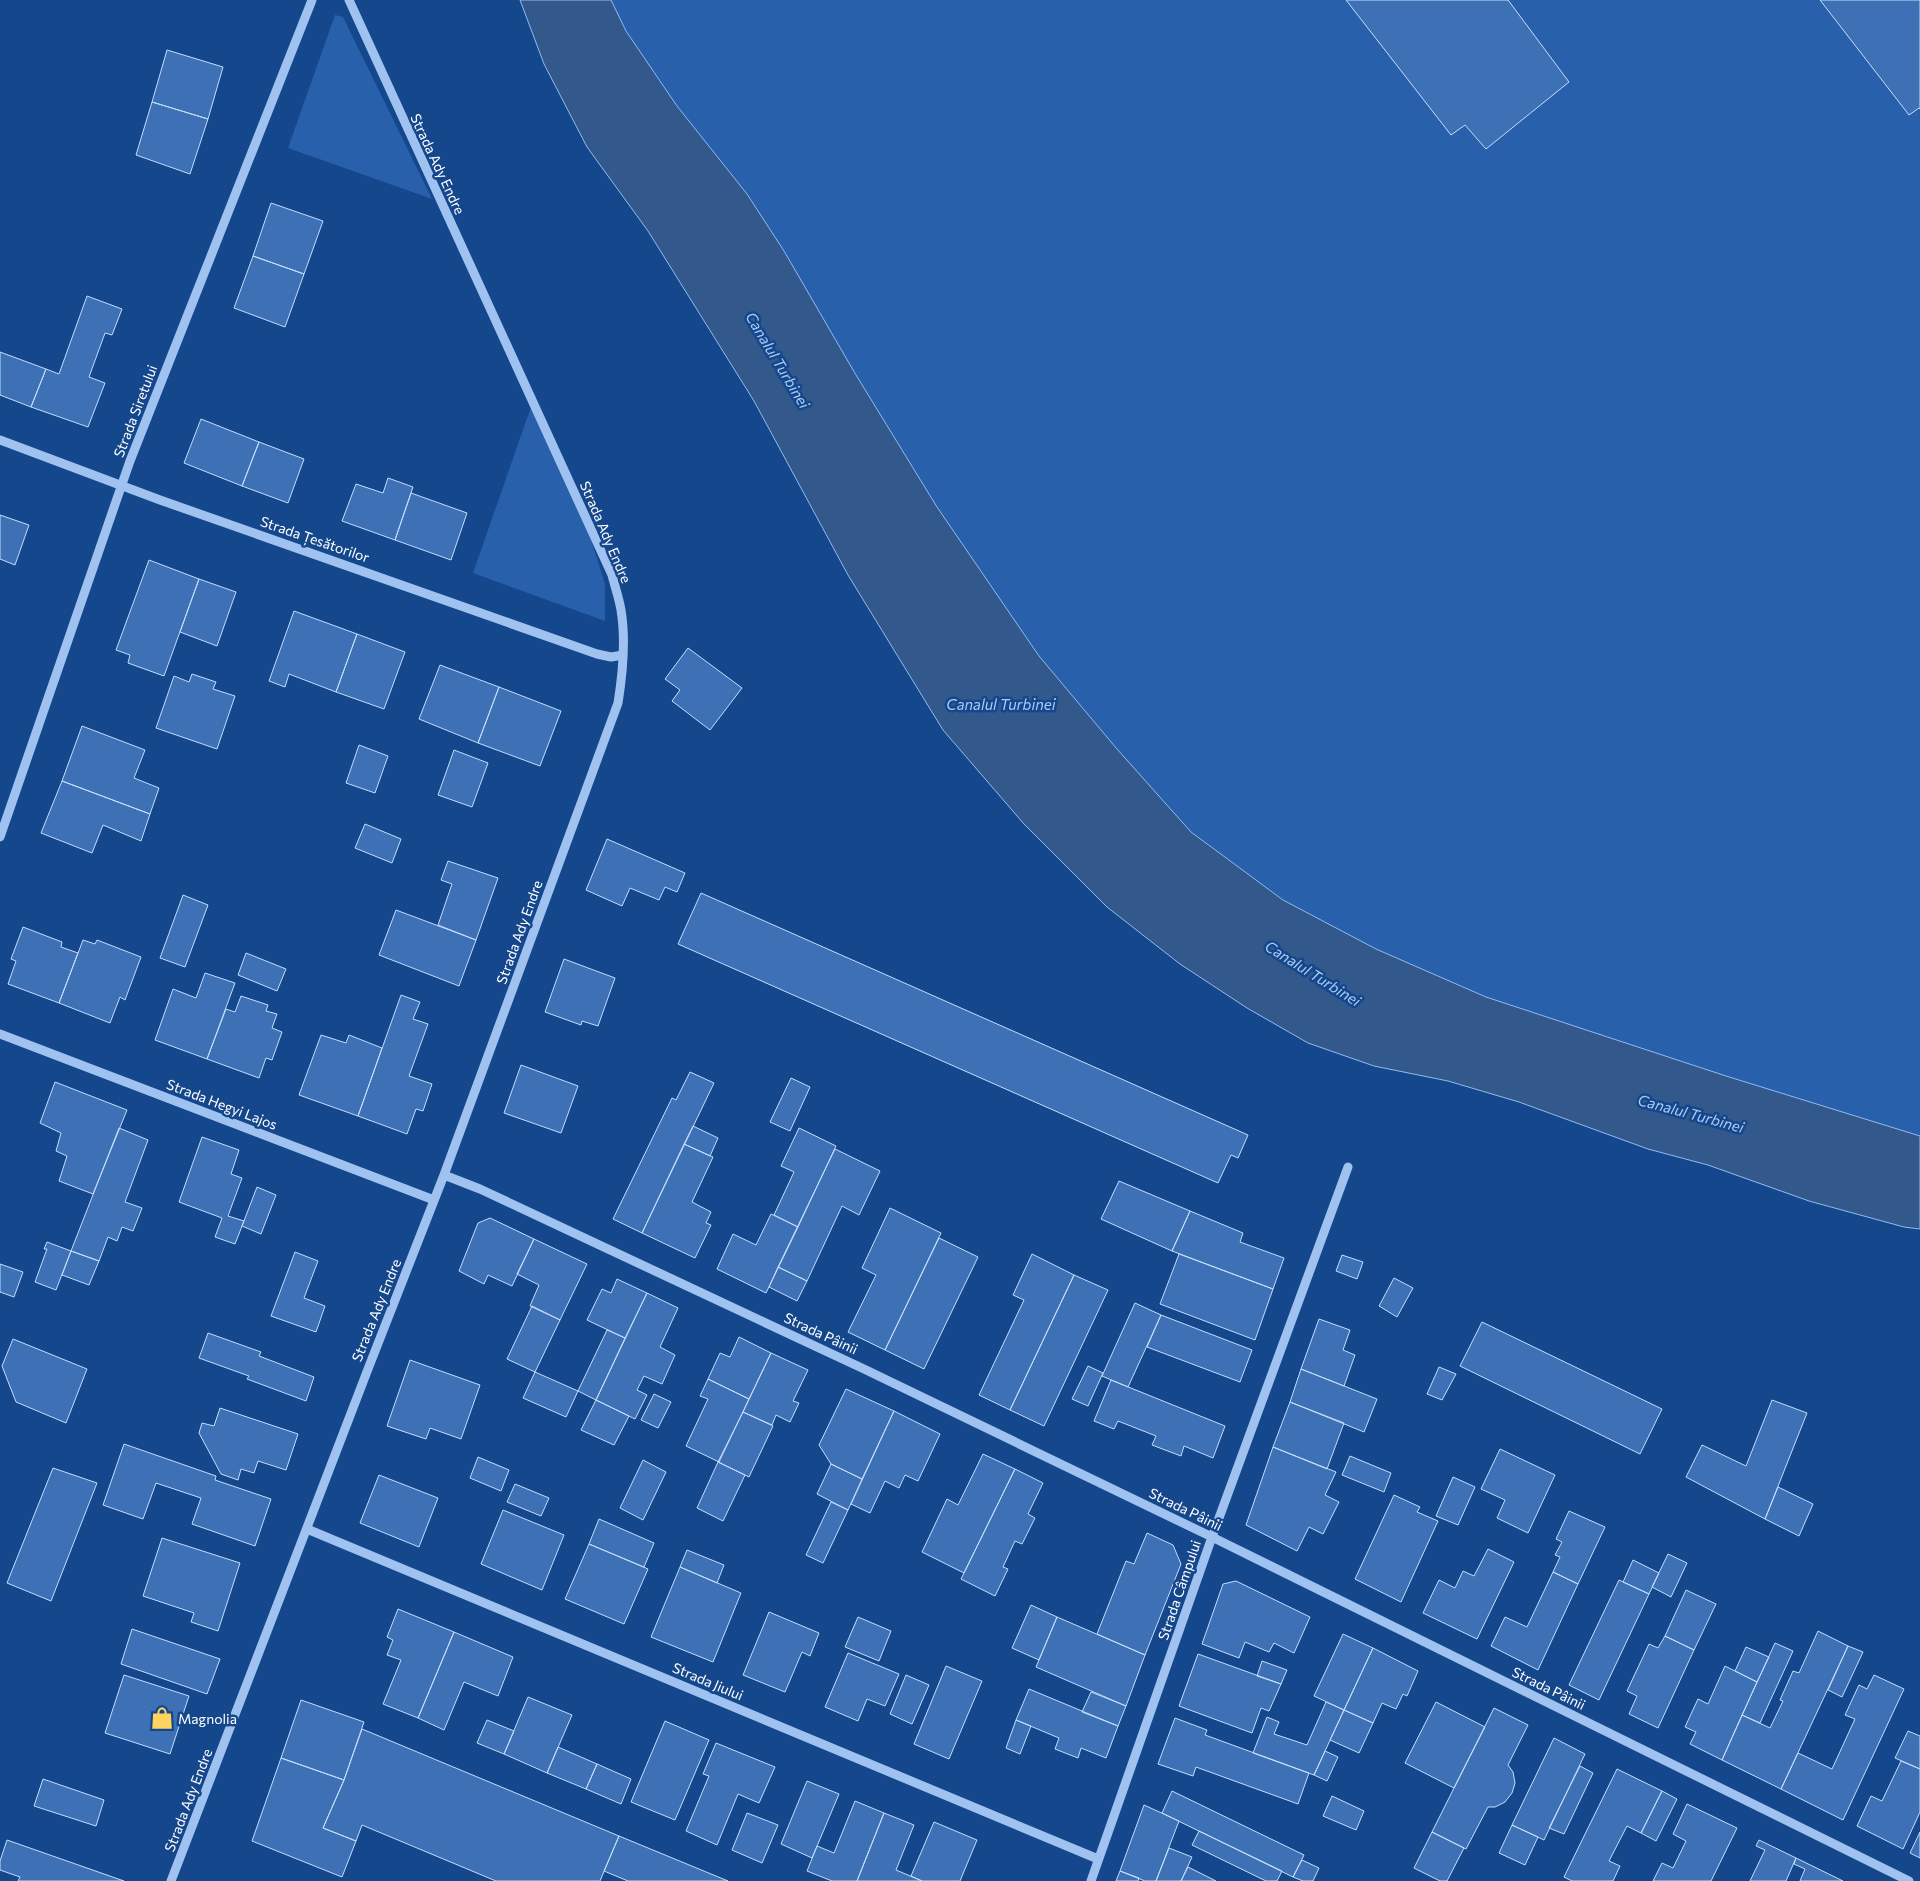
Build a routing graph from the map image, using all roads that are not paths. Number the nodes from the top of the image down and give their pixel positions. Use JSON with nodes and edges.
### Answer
{"nodes":[{"id":1,"x":312,"y":0,"type":"edge"},
{"id":2,"x":348,"y":0,"type":"edge"},
{"id":3,"x":0,"y":440,"type":"edge"},
{"id":4,"x":121,"y":485,"type":"junction"},
{"id":5,"x":623,"y":655,"type":"junction"},
{"id":6,"x":0,"y":837,"type":"edge"},
{"id":7,"x":0,"y":1034,"type":"edge"},
{"id":8,"x":1348,"y":1167,"type":"dead end"},
{"id":9,"x":444,"y":1175,"type":"junction"},
{"id":10,"x":434,"y":1200,"type":"junction"},
{"id":11,"x":307,"y":1529,"type":"junction"},
{"id":12,"x":1212,"y":1537,"type":"junction"},
{"id":13,"x":1098,"y":1859,"type":"junction"},
{"id":14,"x":171,"y":1881,"type":"edge"},
{"id":15,"x":1091,"y":1881,"type":"edge"},
{"id":16,"x":1909,"y":1881,"type":"edge"}],
"edges":[{"from":1,"to":4,"type":"street","name":"Strada Siretului"},
{"from":2,"to":5,"type":"street","name":"Strada Ady Endre"},
{"from":3,"to":4,"type":"street","name":"Strada Țesătorilor"},
{"from":4,"to":5,"type":"street","name":"Strada Țesătorilor"},
{"from":4,"to":6,"type":"street","name":"Strada Siretului"},
{"from":5,"to":9,"type":"street","name":"Strada Ady Endre"},
{"from":7,"to":10,"type":"street","name":"Strada Hegyi Lajos"},
{"from":8,"to":12,"type":"street","name":"Strada Câmpului"},
{"from":9,"to":10,"type":"street","name":"Strada Ady Endre"},
{"from":9,"to":12,"type":"street","name":"Strada Pâinii"},
{"from":10,"to":11,"type":"street","name":"Strada Ady Endre"},
{"from":11,"to":13,"type":"street","name":"Strada Jiului"},
{"from":11,"to":14,"type":"street","name":"Strada Ady Endre"},
{"from":12,"to":13,"type":"street","name":"Strada Câmpului"},
{"from":12,"to":16,"type":"street","name":"Strada Pâinii"},
{"from":13,"to":15,"type":"street","name":"Strada Câmpului"}]}
